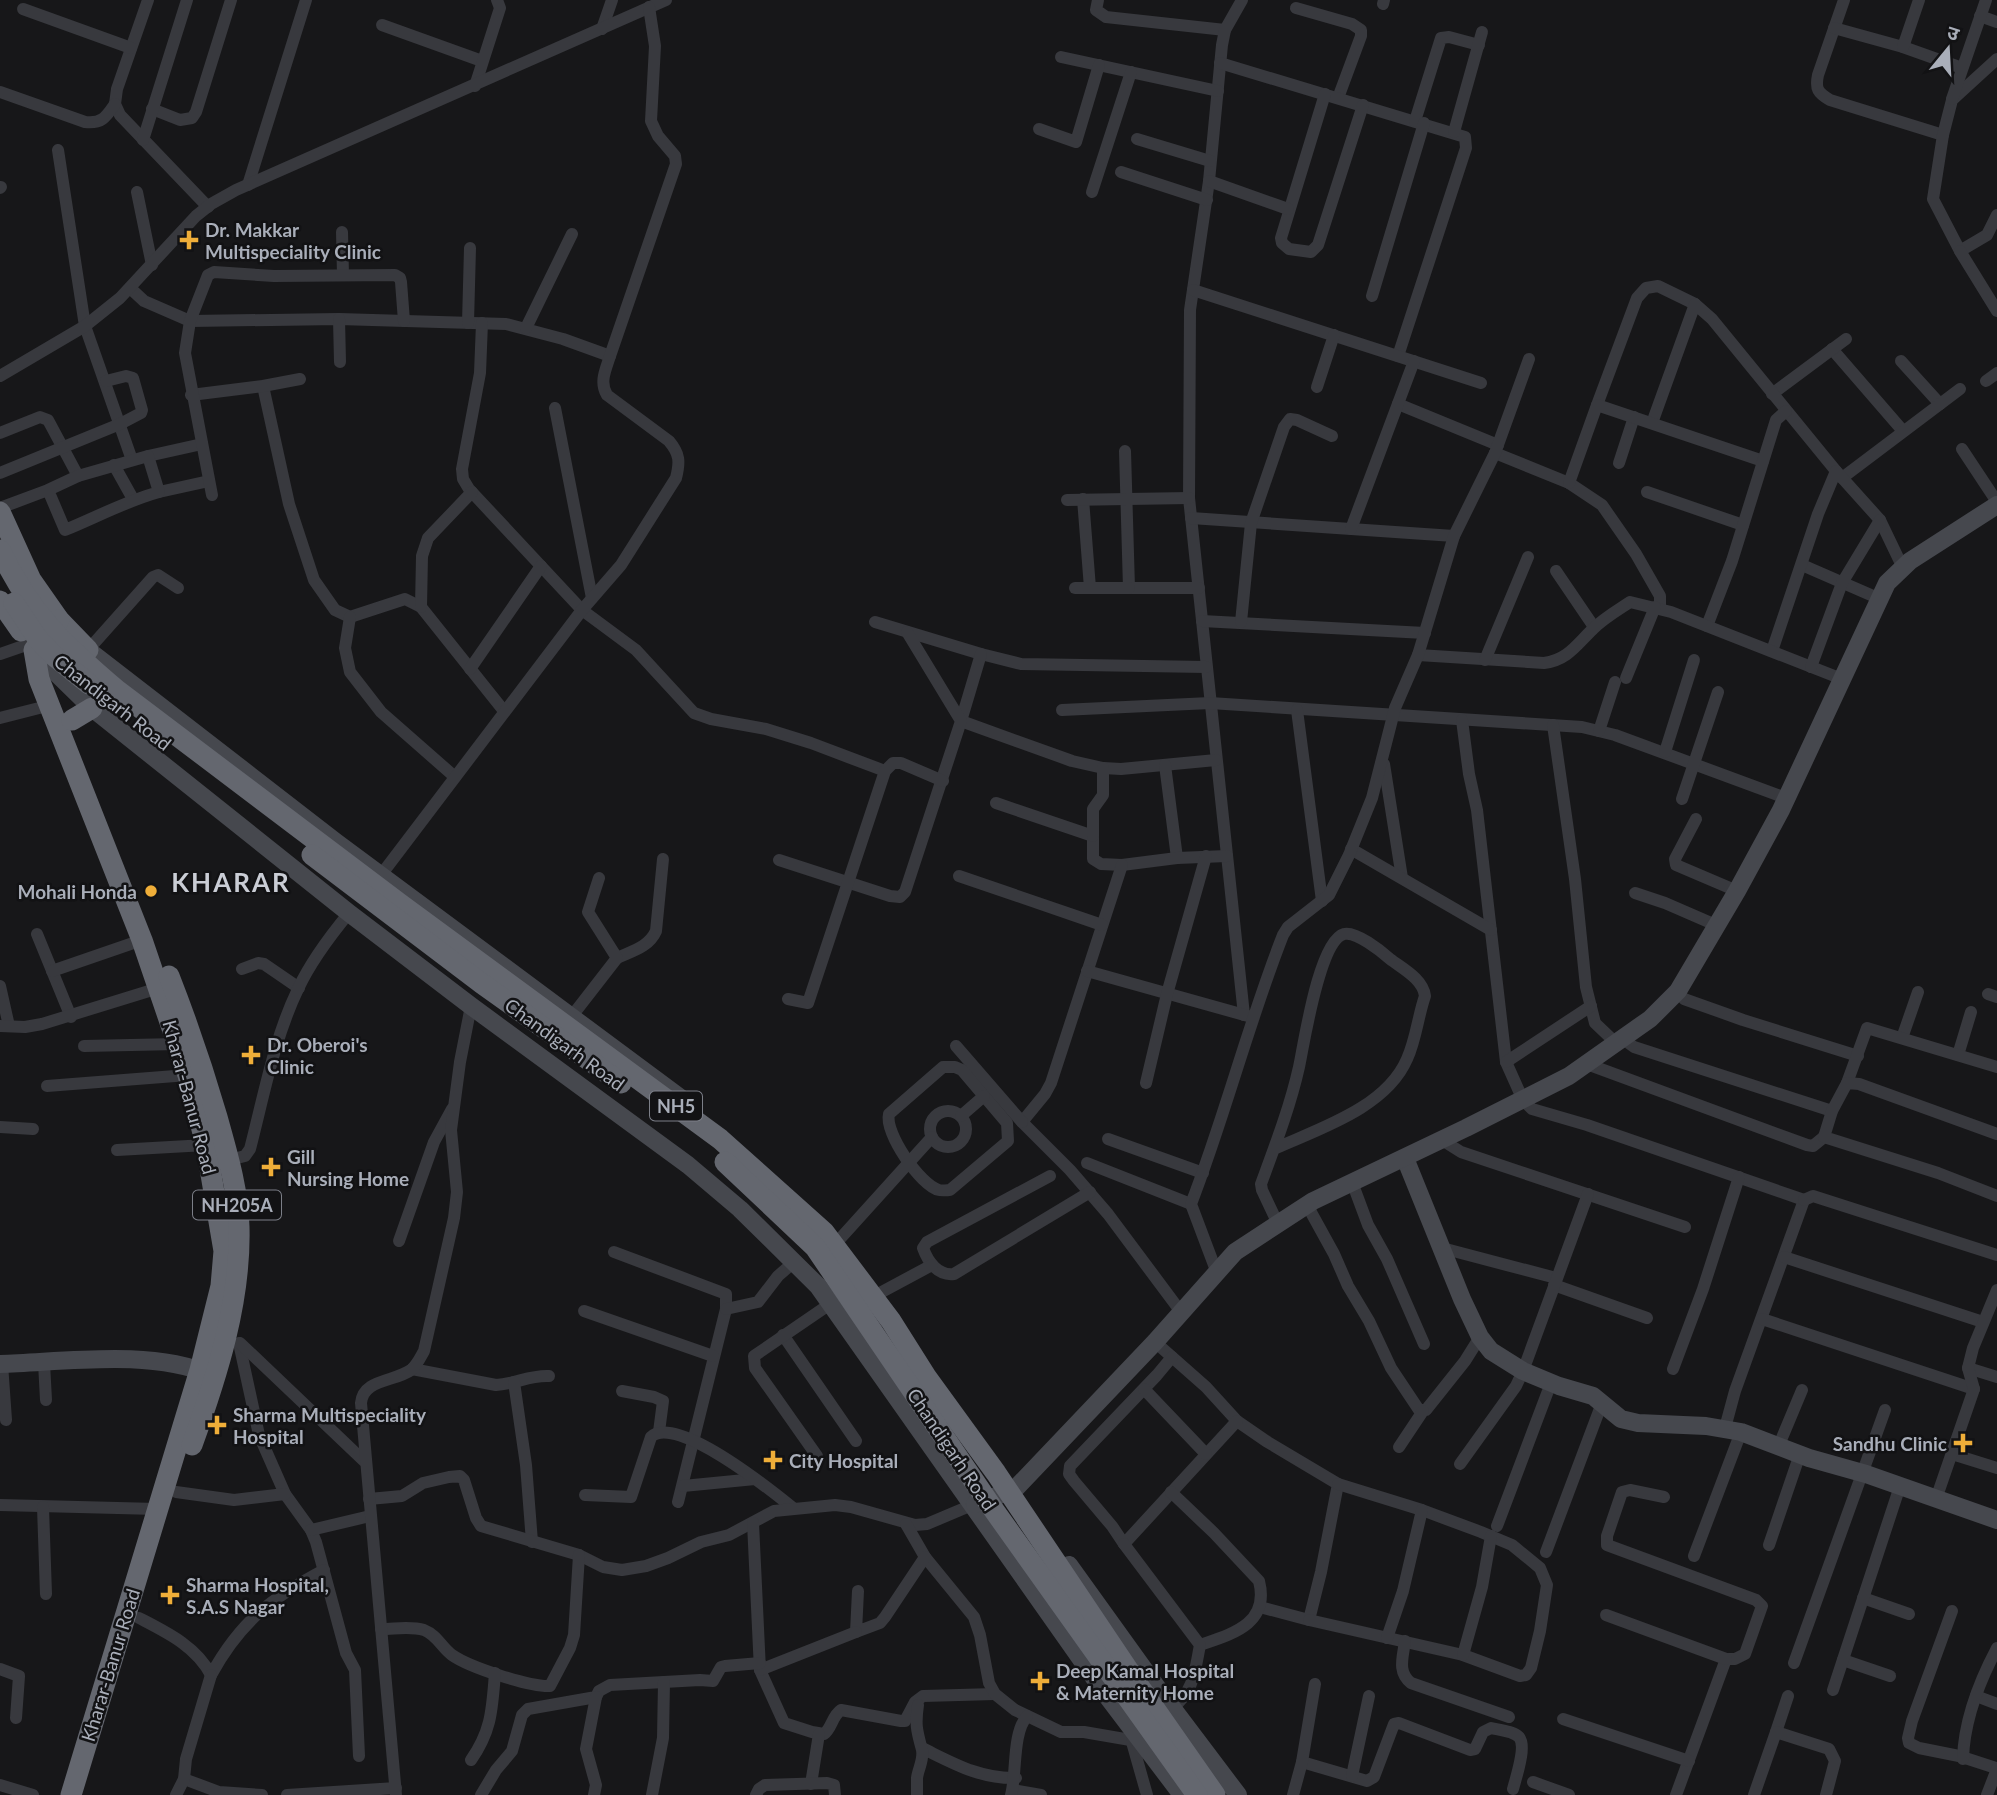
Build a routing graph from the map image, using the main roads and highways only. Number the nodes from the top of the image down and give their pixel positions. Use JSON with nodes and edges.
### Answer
{"nodes":[{"id":1,"x":1997,"y":503,"type":"edge"},
{"id":2,"x":0,"y":510,"type":"edge"},
{"id":3,"x":0,"y":550,"type":"edge"},
{"id":4,"x":0,"y":576,"type":"edge"},
{"id":5,"x":37,"y":589,"type":"junction"},
{"id":6,"x":0,"y":601,"type":"edge"},
{"id":7,"x":65,"y":626,"type":"junction"},
{"id":8,"x":88,"y":650,"type":"joint"},
{"id":9,"x":37,"y":653,"type":"junction"},
{"id":10,"x":92,"y":708,"type":"junction"},
{"id":11,"x":72,"y":720,"type":"junction"},
{"id":12,"x":503,"y":966,"type":"junction"},
{"id":13,"x":166,"y":986,"type":"junction"},
{"id":14,"x":471,"y":1006,"type":"junction"},
{"id":15,"x":1405,"y":1157,"type":"junction"},
{"id":16,"x":226,"y":1335,"type":"junction"},
{"id":17,"x":1,"y":1364,"type":"edge"},
{"id":18,"x":207,"y":1373,"type":"junction"},
{"id":19,"x":1015,"y":1489,"type":"junction"},
{"id":20,"x":972,"y":1505,"type":"junction"},
{"id":21,"x":1997,"y":1520,"type":"edge"},
{"id":22,"x":71,"y":1795,"type":"edge"},
{"id":23,"x":85,"y":1795,"type":"edge"},
{"id":24,"x":1182,"y":1795,"type":"edge"},
{"id":25,"x":1197,"y":1795,"type":"edge"},
{"id":26,"x":1215,"y":1795,"type":"edge"},
{"id":27,"x":1238,"y":1795,"type":"edge"}],
"edges":[{"from":1,"to":15,"type":"main road"},
{"from":2,"to":5,"type":"highway"},
{"from":3,"to":26,"type":"highway","number":"NH5","bridge":true},
{"from":4,"to":25,"type":"highway","name":"Chandigarh Road","number":"NH5","bridge":true},
{"from":5,"to":6,"type":"main road"},
{"from":5,"to":7,"type":"highway"},
{"from":6,"to":9,"type":"highway"},
{"from":7,"to":8,"type":"highway"},
{"from":7,"to":9,"type":"highway"},
{"from":8,"to":12,"type":"main road"},
{"from":9,"to":10,"type":"main road"},
{"from":9,"to":11,"type":"highway","number":"NH205A"},
{"from":9,"to":13,"type":"highway","name":"Kharar-Banur Road","number":"NH205A"},
{"from":10,"to":11,"type":"highway"},
{"from":10,"to":14,"type":"main road"},
{"from":11,"to":13,"type":"highway","number":"NH205A"},
{"from":12,"to":14,"type":"main road"},
{"from":12,"to":19,"type":"main road"},
{"from":13,"to":16,"type":"highway","name":"Kharar-Banur Road","number":"NH205A"},
{"from":13,"to":16,"type":"highway","number":"NH205A"},
{"from":14,"to":20,"type":"main road"},
{"from":15,"to":19,"type":"main road"},
{"from":15,"to":21,"type":"main road"},
{"from":16,"to":18,"type":"highway","name":"Kharar-Banur Road","number":"NH205A"},
{"from":17,"to":18,"type":"main road"},
{"from":18,"to":22,"type":"highway","name":"Kharar-Banur Road","number":"NH205A"},
{"from":18,"to":23,"type":"highway","number":"NH205A"},
{"from":19,"to":20,"type":"main road"},
{"from":19,"to":27,"type":"main road"},
{"from":20,"to":24,"type":"main road"}]}
